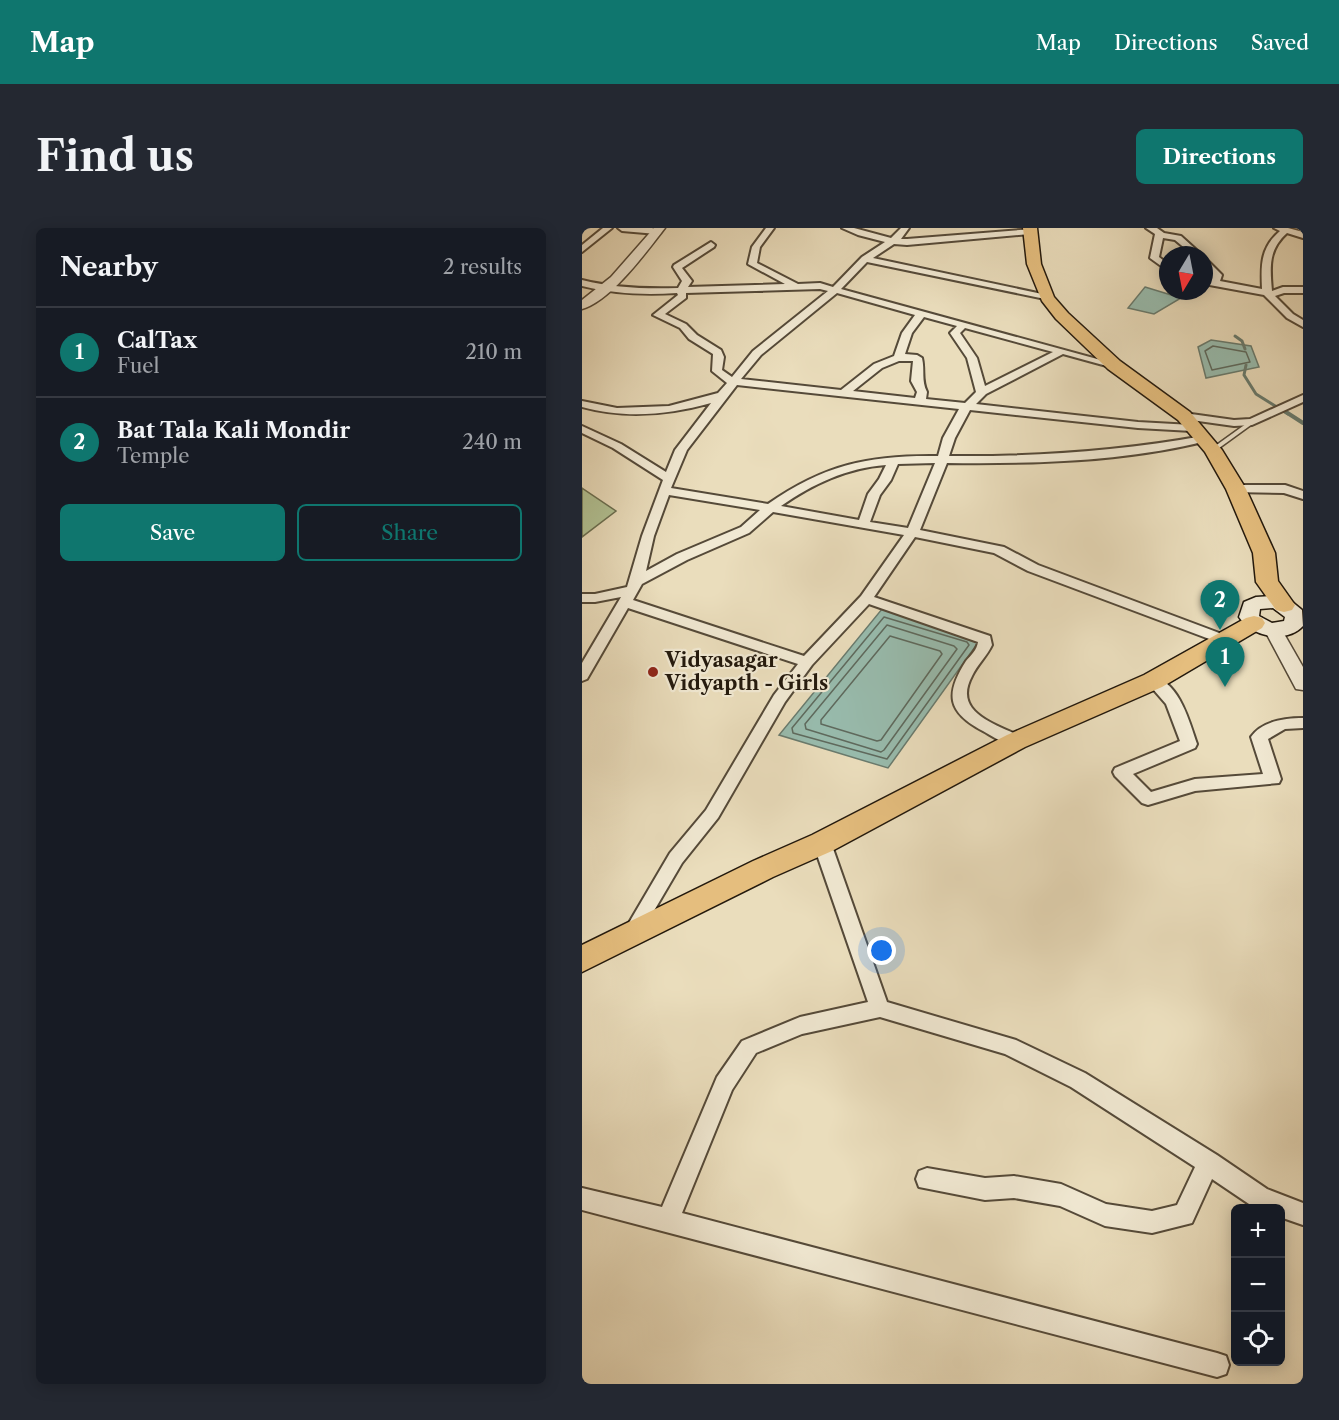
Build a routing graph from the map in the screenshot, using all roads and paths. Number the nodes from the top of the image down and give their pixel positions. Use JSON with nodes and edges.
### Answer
{"nodes":[{"id":1,"x":608,"y":228,"type":"edge"},
{"id":2,"x":622,"y":228,"type":"edge"},
{"id":3,"x":770,"y":228,"type":"edge"},
{"id":4,"x":846,"y":228,"type":"edge"},
{"id":5,"x":905,"y":228,"type":"edge"},
{"id":6,"x":1150,"y":228,"type":"edge"},
{"id":7,"x":1030,"y":229,"type":"edge"},
{"id":8,"x":1282,"y":229,"type":"edge"},
{"id":9,"x":658,"y":230,"type":"edge"},
{"id":10,"x":1160,"y":235,"type":"junction"},
{"id":11,"x":1303,"y":236,"type":"edge"},
{"id":12,"x":890,"y":241,"type":"junction"},
{"id":13,"x":711,"y":245,"type":"dead end"},
{"id":14,"x":1187,"y":246,"type":"edge"},
{"id":15,"x":582,"y":249,"type":"edge"},
{"id":16,"x":865,"y":259,"type":"junction"},
{"id":17,"x":1159,"y":262,"type":"edge"},
{"id":18,"x":1213,"y":270,"type":"edge"},
{"id":19,"x":582,"y":283,"type":"edge"},
{"id":20,"x":1215,"y":283,"type":"joint"},
{"id":21,"x":798,"y":286,"type":"junction"},
{"id":22,"x":606,"y":289,"type":"junction"},
{"id":23,"x":835,"y":290,"type":"junction"},
{"id":24,"x":1303,"y":290,"type":"edge"},
{"id":25,"x":681,"y":291,"type":"junction"},
{"id":26,"x":1268,"y":294,"type":"junction"},
{"id":27,"x":1047,"y":298,"type":"junction"},
{"id":28,"x":582,"y":305,"type":"edge"},
{"id":29,"x":920,"y":315,"type":"dead end"},
{"id":30,"x":1303,"y":324,"type":"edge"},
{"id":31,"x":963,"y":325,"type":"junction"},
{"id":32,"x":1060,"y":352,"type":"junction"},
{"id":33,"x":899,"y":356,"type":"junction"},
{"id":34,"x":1114,"y":365,"type":"junction"},
{"id":35,"x":732,"y":381,"type":"junction"},
{"id":36,"x":845,"y":392,"type":"junction"},
{"id":37,"x":982,"y":392,"type":"junction"},
{"id":38,"x":722,"y":396,"type":"junction"},
{"id":39,"x":1303,"y":398,"type":"edge"},
{"id":40,"x":920,"y":401,"type":"junction"},
{"id":41,"x":583,"y":405,"type":"edge"},
{"id":42,"x":969,"y":405,"type":"junction"},
{"id":43,"x":1252,"y":422,"type":"junction"},
{"id":44,"x":582,"y":429,"type":"edge"},
{"id":45,"x":1198,"y":433,"type":"junction"},
{"id":46,"x":943,"y":458,"type":"junction"},
{"id":47,"x":894,"y":459,"type":"junction"},
{"id":48,"x":666,"y":485,"type":"junction"},
{"id":49,"x":1236,"y":489,"type":"junction"},
{"id":50,"x":1303,"y":495,"type":"edge"},
{"id":51,"x":770,"y":508,"type":"junction"},
{"id":52,"x":864,"y":522,"type":"junction"},
{"id":53,"x":913,"y":531,"type":"junction"},
{"id":54,"x":631,"y":591,"type":"junction"},
{"id":55,"x":582,"y":598,"type":"edge"},
{"id":56,"x":866,"y":598,"type":"junction"},
{"id":57,"x":1282,"y":621,"type":"edge"},
{"id":58,"x":1225,"y":640,"type":"junction"},
{"id":59,"x":807,"y":662,"type":"junction"},
{"id":60,"x":582,"y":676,"type":"edge"},
{"id":61,"x":1153,"y":681,"type":"junction"},
{"id":62,"x":1303,"y":684,"type":"edge"},
{"id":63,"x":1303,"y":723,"type":"edge"},
{"id":64,"x":1016,"y":741,"type":"junction"},
{"id":65,"x":822,"y":843,"type":"junction"},
{"id":66,"x":632,"y":933,"type":"junction"},
{"id":67,"x":582,"y":959,"type":"edge"},
{"id":68,"x":880,"y":1008,"type":"junction"},
{"id":69,"x":1209,"y":1162,"type":"junction"},
{"id":70,"x":927,"y":1179,"type":"dead end"},
{"id":71,"x":582,"y":1199,"type":"edge"},
{"id":72,"x":1303,"y":1214,"type":"edge"},
{"id":73,"x":668,"y":1220,"type":"junction"},
{"id":74,"x":1217,"y":1365,"type":"dead end"}],
"edges":[{"from":1,"to":15,"type":"street"},
{"from":2,"to":9,"type":"street"},
{"from":3,"to":21,"type":"street"},
{"from":4,"to":12,"type":"street"},
{"from":5,"to":12,"type":"street"},
{"from":6,"to":10,"type":"street"},
{"from":7,"to":12,"type":"street"},
{"from":7,"to":27,"type":"main road"},
{"from":8,"to":11,"type":"street"},
{"from":8,"to":26,"type":"street"},
{"from":9,"to":22,"type":"street"},
{"from":10,"to":14,"type":"street"},
{"from":10,"to":17,"type":"street"},
{"from":12,"to":16,"type":"street"},
{"from":13,"to":25,"type":"street"},
{"from":16,"to":23,"type":"street"},
{"from":16,"to":27,"type":"street"},
{"from":18,"to":20,"type":"street"},
{"from":19,"to":22,"type":"street"},
{"from":20,"to":26,"type":"street"},
{"from":21,"to":23,"type":"street"},
{"from":21,"to":25,"type":"street"},
{"from":22,"to":25,"type":"street"},
{"from":22,"to":28,"type":"street"},
{"from":23,"to":31,"type":"street"},
{"from":23,"to":35,"type":"street"},
{"from":24,"to":26,"type":"street"},
{"from":25,"to":35,"type":"street"},
{"from":26,"to":30,"type":"street"},
{"from":27,"to":34,"type":"main road"},
{"from":29,"to":33,"type":"street"},
{"from":31,"to":32,"type":"street"},
{"from":31,"to":37,"type":"street"},
{"from":32,"to":34,"type":"street"},
{"from":32,"to":37,"type":"street"},
{"from":33,"to":36,"type":"street"},
{"from":33,"to":40,"type":"street"},
{"from":34,"to":45,"type":"main road"},
{"from":35,"to":36,"type":"street"},
{"from":35,"to":38,"type":"street"},
{"from":36,"to":40,"type":"street"},
{"from":37,"to":42,"type":"street"},
{"from":38,"to":41,"type":"street"},
{"from":38,"to":48,"type":"street"},
{"from":39,"to":43,"type":"street"},
{"from":40,"to":42,"type":"street"},
{"from":42,"to":45,"type":"street"},
{"from":42,"to":46,"type":"street"},
{"from":43,"to":45,"type":"lane"},
{"from":43,"to":45,"type":"street"},
{"from":44,"to":48,"type":"street"},
{"from":45,"to":46,"type":"street"},
{"from":45,"to":49,"type":"main road"},
{"from":46,"to":47,"type":"street"},
{"from":46,"to":53,"type":"street"},
{"from":47,"to":51,"type":"street"},
{"from":47,"to":52,"type":"street"},
{"from":48,"to":51,"type":"street"},
{"from":48,"to":54,"type":"street"},
{"from":49,"to":50,"type":"street"},
{"from":49,"to":57,"type":"main road"},
{"from":51,"to":52,"type":"street"},
{"from":51,"to":54,"type":"street"},
{"from":52,"to":53,"type":"street"},
{"from":53,"to":56,"type":"street"},
{"from":53,"to":58,"type":"street"},
{"from":54,"to":55,"type":"street"},
{"from":54,"to":59,"type":"street"},
{"from":54,"to":60,"type":"street"},
{"from":56,"to":59,"type":"street"},
{"from":56,"to":64,"type":"street"},
{"from":57,"to":58,"type":"main road"},
{"from":57,"to":62,"type":"street"},
{"from":58,"to":61,"type":"main road"},
{"from":59,"to":66,"type":"street"},
{"from":61,"to":63,"type":"street"},
{"from":61,"to":64,"type":"main road"},
{"from":64,"to":65,"type":"main road"},
{"from":65,"to":66,"type":"main road"},
{"from":65,"to":68,"type":"street"},
{"from":66,"to":67,"type":"main road"},
{"from":68,"to":69,"type":"street"},
{"from":68,"to":73,"type":"street"},
{"from":69,"to":70,"type":"street"},
{"from":69,"to":72,"type":"street"},
{"from":71,"to":73,"type":"street"},
{"from":73,"to":74,"type":"street"}]}
